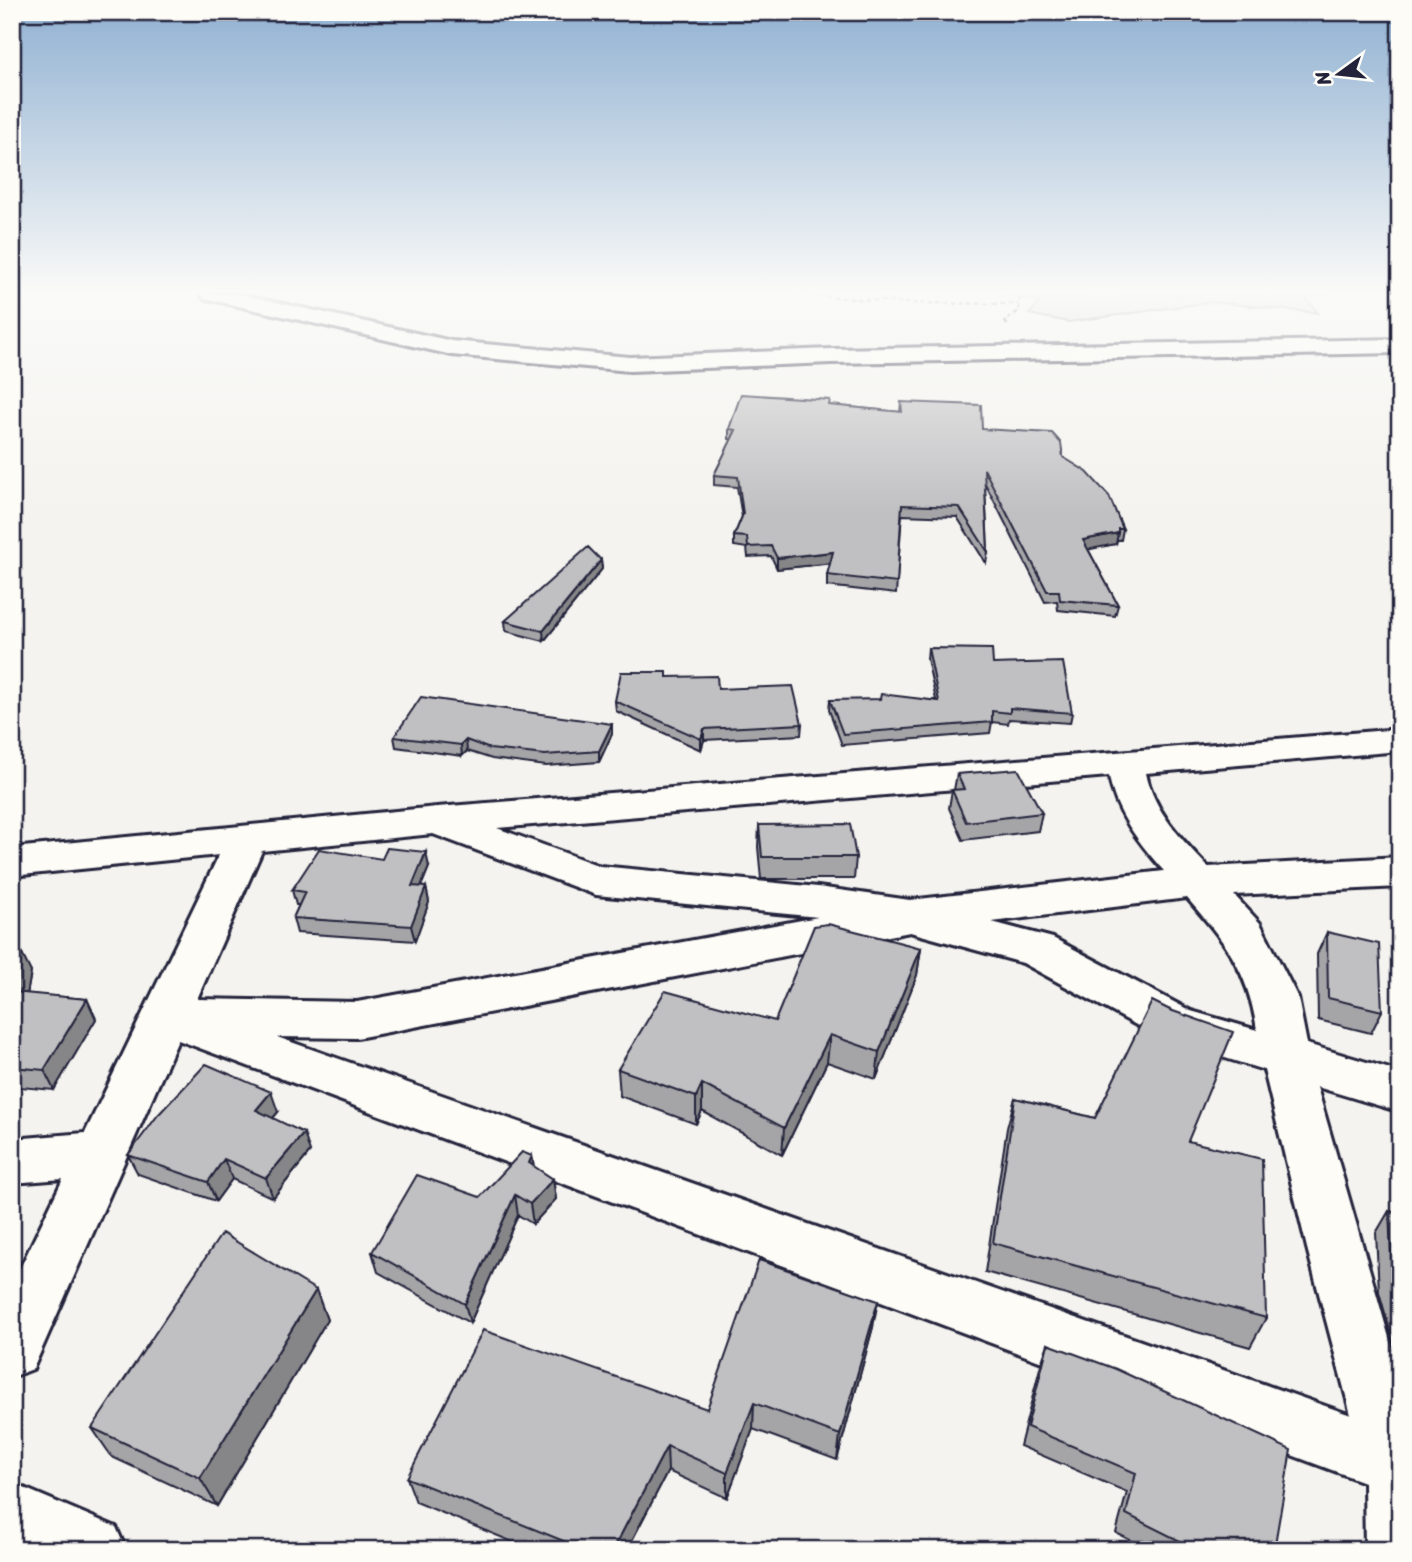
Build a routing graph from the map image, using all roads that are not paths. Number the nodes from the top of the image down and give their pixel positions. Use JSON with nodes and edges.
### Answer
{"nodes":[{"id":1,"x":1400,"y":740,"type":"edge"},
{"id":2,"x":1125,"y":761,"type":"junction"},
{"id":3,"x":437,"y":820,"type":"junction"},
{"id":4,"x":247,"y":839,"type":"junction"},
{"id":5,"x":12,"y":862,"type":"edge"},
{"id":6,"x":1400,"y":872,"type":"edge"},
{"id":7,"x":1199,"y":881,"type":"junction"},
{"id":8,"x":910,"y":916,"type":"junction"},
{"id":9,"x":165,"y":1016,"type":"junction"},
{"id":10,"x":1284,"y":1056,"type":"junction"},
{"id":11,"x":1400,"y":1092,"type":"edge"},
{"id":12,"x":101,"y":1154,"type":"junction"},
{"id":13,"x":12,"y":1161,"type":"edge"},
{"id":14,"x":12,"y":1349,"type":"edge"},
{"id":15,"x":1398,"y":1464,"type":"edge"},
{"id":16,"x":12,"y":1515,"type":"edge"},
{"id":17,"x":93,"y":1550,"type":"edge"},
{"id":18,"x":1398,"y":1550,"type":"edge"}],
"edges":[{"from":1,"to":2,"type":"street"},
{"from":2,"to":3,"type":"street"},
{"from":2,"to":7,"type":"street"},
{"from":3,"to":4,"type":"street"},
{"from":3,"to":8,"type":"street"},
{"from":4,"to":5,"type":"street"},
{"from":4,"to":9,"type":"street"},
{"from":6,"to":7,"type":"street"},
{"from":7,"to":8,"type":"street"},
{"from":7,"to":10,"type":"street"},
{"from":8,"to":9,"type":"street"},
{"from":8,"to":10,"type":"street"},
{"from":9,"to":12,"type":"street"},
{"from":9,"to":15,"type":"street"},
{"from":10,"to":11,"type":"street"},
{"from":10,"to":15,"type":"street"},
{"from":12,"to":13,"type":"street"},
{"from":12,"to":14,"type":"street"},
{"from":15,"to":18,"type":"street"},
{"from":16,"to":17,"type":"street"}]}
